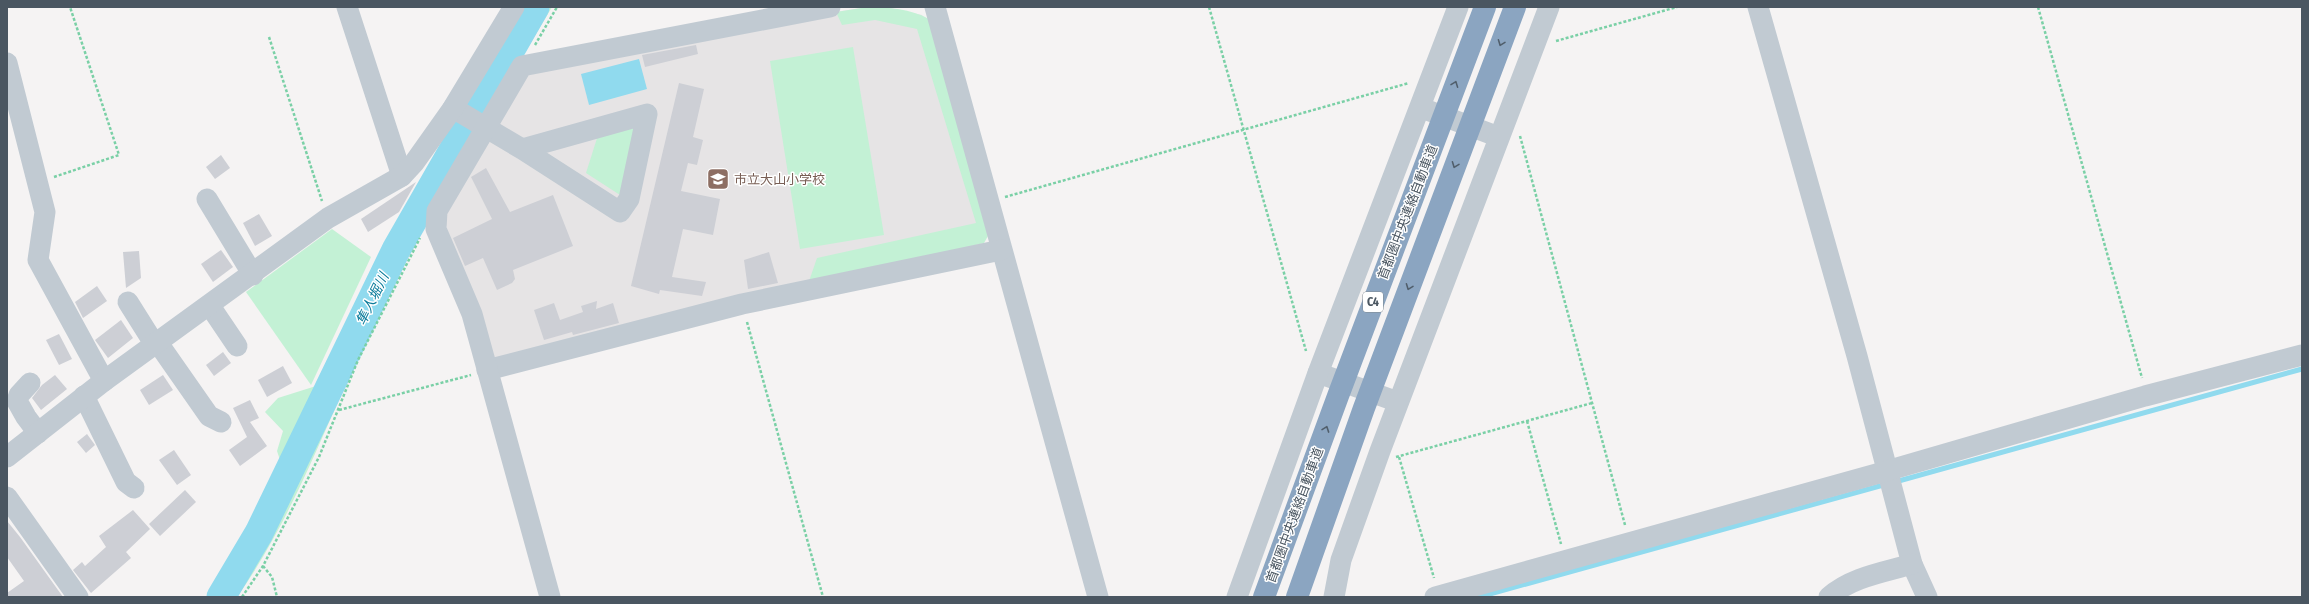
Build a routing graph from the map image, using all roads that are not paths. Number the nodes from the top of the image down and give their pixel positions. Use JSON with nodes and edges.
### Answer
{"nodes":[{"id":1,"x":347,"y":7,"type":"edge"},
{"id":2,"x":514,"y":7,"type":"edge"},
{"id":3,"x":830,"y":7,"type":"edge"},
{"id":4,"x":935,"y":7,"type":"edge"},
{"id":5,"x":1458,"y":7,"type":"edge"},
{"id":6,"x":1485,"y":7,"type":"edge"},
{"id":7,"x":1515,"y":7,"type":"edge"},
{"id":8,"x":1549,"y":7,"type":"edge"},
{"id":9,"x":1758,"y":7,"type":"edge"},
{"id":10,"x":7,"y":63,"type":"edge"},
{"id":11,"x":1420,"y":108,"type":"junction"},
{"id":12,"x":456,"y":111,"type":"junction"},
{"id":13,"x":485,"y":127,"type":"junction"},
{"id":14,"x":1498,"y":137,"type":"junction"},
{"id":15,"x":522,"y":149,"type":"junction"},
{"id":16,"x":402,"y":176,"type":"junction"},
{"id":17,"x":207,"y":199,"type":"dead end"},
{"id":18,"x":1001,"y":250,"type":"junction"},
{"id":19,"x":253,"y":275,"type":"junction"},
{"id":20,"x":128,"y":302,"type":"dead end"},
{"id":21,"x":210,"y":306,"type":"junction"},
{"id":22,"x":156,"y":344,"type":"junction"},
{"id":23,"x":237,"y":346,"type":"dead end"},
{"id":24,"x":2302,"y":355,"type":"edge"},
{"id":25,"x":487,"y":370,"type":"junction"},
{"id":26,"x":1318,"y":373,"type":"junction"},
{"id":27,"x":104,"y":381,"type":"junction"},
{"id":28,"x":30,"y":383,"type":"dead end"},
{"id":29,"x":84,"y":396,"type":"junction"},
{"id":30,"x":1398,"y":402,"type":"junction"},
{"id":31,"x":221,"y":422,"type":"dead end"},
{"id":32,"x":38,"y":433,"type":"junction"},
{"id":33,"x":7,"y":457,"type":"edge"},
{"id":34,"x":1887,"y":471,"type":"junction"},
{"id":35,"x":1339,"y":477,"type":"junction"},
{"id":36,"x":134,"y":488,"type":"dead end"},
{"id":37,"x":7,"y":497,"type":"edge"},
{"id":38,"x":1912,"y":564,"type":"junction"},
{"id":39,"x":1447,"y":595,"type":"edge"},
{"id":40,"x":78,"y":597,"type":"edge"},
{"id":41,"x":550,"y":597,"type":"edge"},
{"id":42,"x":1098,"y":597,"type":"edge"},
{"id":43,"x":1237,"y":597,"type":"edge"},
{"id":44,"x":1264,"y":597,"type":"edge"},
{"id":45,"x":1297,"y":597,"type":"edge"},
{"id":46,"x":1303,"y":597,"type":"edge"},
{"id":47,"x":1334,"y":597,"type":"edge"},
{"id":48,"x":1829,"y":597,"type":"edge"},
{"id":49,"x":1927,"y":597,"type":"edge"}],
"edges":[{"from":1,"to":16,"type":"street"},
{"from":2,"to":12,"type":"street"},
{"from":3,"to":13,"type":"street"},
{"from":4,"to":18,"type":"street"},
{"from":5,"to":11,"type":"street"},
{"from":44,"to":6,"type":"highway","name":"首都圏中央連絡自動車道","number":"C4","one_way":true},
{"from":7,"to":35,"type":"highway","number":"C4","one_way":true},
{"from":8,"to":14,"type":"street"},
{"from":9,"to":34,"type":"street"},
{"from":10,"to":27,"type":"street"},
{"from":11,"to":14,"type":"street"},
{"from":11,"to":26,"type":"street"},
{"from":12,"to":13,"type":"street"},
{"from":12,"to":16,"type":"street"},
{"from":13,"to":15,"type":"street"},
{"from":13,"to":25,"type":"street"},
{"from":14,"to":30,"type":"street"},
{"from":15,"to":15,"type":"street"},
{"from":16,"to":19,"type":"street"},
{"from":17,"to":19,"type":"street"},
{"from":18,"to":25,"type":"street"},
{"from":18,"to":42,"type":"street"},
{"from":19,"to":21,"type":"street"},
{"from":20,"to":22,"type":"street"},
{"from":21,"to":22,"type":"street"},
{"from":21,"to":23,"type":"street"},
{"from":22,"to":27,"type":"street"},
{"from":22,"to":31,"type":"street"},
{"from":24,"to":34,"type":"street"},
{"from":25,"to":41,"type":"street"},
{"from":26,"to":30,"type":"street"},
{"from":26,"to":43,"type":"street"},
{"from":27,"to":29,"type":"street"},
{"from":28,"to":32,"type":"street"},
{"from":29,"to":32,"type":"street"},
{"from":29,"to":36,"type":"street"},
{"from":30,"to":47,"type":"street"},
{"from":32,"to":33,"type":"street"},
{"from":34,"to":38,"type":"street"},
{"from":34,"to":39,"type":"street"},
{"from":35,"to":45,"type":"highway","number":"C4"},
{"from":35,"to":46,"type":"highway"},
{"from":37,"to":40,"type":"street"},
{"from":38,"to":48,"type":"street"},
{"from":38,"to":49,"type":"street"}]}
